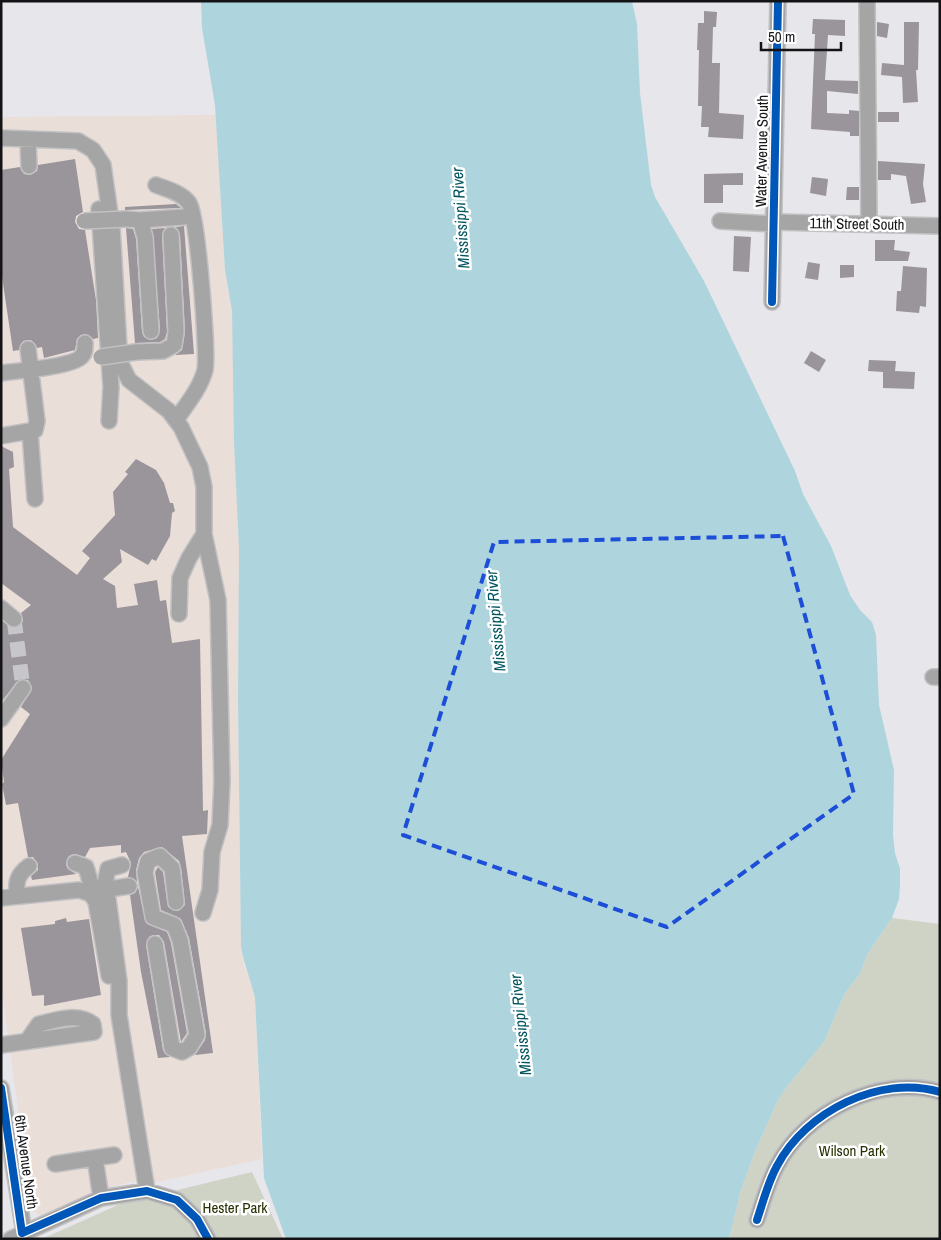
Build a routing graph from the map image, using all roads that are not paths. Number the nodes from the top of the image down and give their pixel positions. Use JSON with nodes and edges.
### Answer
{"nodes":[{"id":1,"x":778,"y":1,"type":"edge"},
{"id":2,"x":867,"y":1,"type":"edge"},
{"id":3,"x":1,"y":138,"type":"edge"},
{"id":4,"x":28,"y":140,"type":"junction"},
{"id":5,"x":93,"y":150,"type":"junction"},
{"id":6,"x":29,"y":166,"type":"dead end"},
{"id":7,"x":156,"y":186,"type":"dead end"},
{"id":8,"x":184,"y":217,"type":"dead end"},
{"id":9,"x":133,"y":219,"type":"junction"},
{"id":10,"x":84,"y":221,"type":"dead end"},
{"id":11,"x":720,"y":221,"type":"dead end"},
{"id":12,"x":774,"y":223,"type":"junction"},
{"id":13,"x":868,"y":224,"type":"junction"},
{"id":14,"x":940,"y":226,"type":"edge"},
{"id":15,"x":171,"y":235,"type":"dead end"},
{"id":16,"x":772,"y":302,"type":"dead end"},
{"id":17,"x":151,"y":331,"type":"dead end"},
{"id":18,"x":85,"y":343,"type":"dead end"},
{"id":19,"x":28,"y":349,"type":"dead end"},
{"id":20,"x":35,"y":368,"type":"junction"},
{"id":21,"x":1,"y":373,"type":"edge"},
{"id":22,"x":176,"y":420,"type":"junction"},
{"id":23,"x":109,"y":421,"type":"dead end"},
{"id":24,"x":30,"y":432,"type":"junction"},
{"id":25,"x":1,"y":436,"type":"edge"},
{"id":26,"x":36,"y":499,"type":"dead end"},
{"id":27,"x":204,"y":534,"type":"junction"},
{"id":28,"x":1,"y":608,"type":"edge"},
{"id":29,"x":180,"y":614,"type":"dead end"},
{"id":30,"x":14,"y":619,"type":"tunnel mouth"},
{"id":31,"x":23,"y":688,"type":"tunnel mouth"},
{"id":32,"x":1,"y":719,"type":"edge"},
{"id":33,"x":75,"y":863,"type":"dead end"},
{"id":34,"x":122,"y":865,"type":"dead end"},
{"id":35,"x":30,"y":866,"type":"dead end"},
{"id":36,"x":129,"y":886,"type":"dead end"},
{"id":37,"x":100,"y":893,"type":"junction"},
{"id":38,"x":17,"y":896,"type":"junction"},
{"id":39,"x":1,"y":898,"type":"edge"},
{"id":40,"x":176,"y":902,"type":"dead end"},
{"id":41,"x":204,"y":913,"type":"dead end"},
{"id":42,"x":155,"y":944,"type":"dead end"},
{"id":43,"x":27,"y":1041,"type":"dead end"},
{"id":44,"x":1,"y":1045,"type":"edge"},
{"id":45,"x":1,"y":1088,"type":"edge"},
{"id":46,"x":940,"y":1092,"type":"edge"},
{"id":47,"x":114,"y":1155,"type":"dead end"},
{"id":48,"x":95,"y":1158,"type":"junction"},
{"id":49,"x":55,"y":1164,"type":"dead end"},
{"id":50,"x":147,"y":1192,"type":"junction"},
{"id":51,"x":101,"y":1198,"type":"junction"},
{"id":52,"x":757,"y":1220,"type":"dead end"},
{"id":53,"x":19,"y":1237,"type":"edge"},
{"id":54,"x":208,"y":1239,"type":"edge"}],
"edges":[{"from":1,"to":12,"type":"street","name":"Water Avenue South"},
{"from":2,"to":13,"type":"street"},
{"from":3,"to":4,"type":"street"},
{"from":4,"to":5,"type":"street"},
{"from":4,"to":6,"type":"street"},
{"from":5,"to":22,"type":"street"},
{"from":5,"to":23,"type":"street"},
{"from":7,"to":22,"type":"street"},
{"from":8,"to":9,"type":"street"},
{"from":9,"to":10,"type":"street","bridge":true},
{"from":9,"to":17,"type":"street"},
{"from":11,"to":12,"type":"street","name":"11th Street South"},
{"from":12,"to":13,"type":"street","name":"11th Street South"},
{"from":12,"to":16,"type":"street","name":"Water Avenue South"},
{"from":13,"to":14,"type":"street","name":"11th Street South"},
{"from":15,"to":20,"type":"street","bridge":true},
{"from":18,"to":20,"type":"street"},
{"from":19,"to":20,"type":"street"},
{"from":20,"to":21,"type":"street"},
{"from":20,"to":24,"type":"street"},
{"from":22,"to":27,"type":"street"},
{"from":24,"to":25,"type":"street"},
{"from":24,"to":26,"type":"street"},
{"from":27,"to":29,"type":"street"},
{"from":27,"to":41,"type":"street"},
{"from":28,"to":30,"type":"street"},
{"from":31,"to":32,"type":"street"},
{"from":33,"to":37,"type":"street"},
{"from":34,"to":37,"type":"street"},
{"from":35,"to":38,"type":"street"},
{"from":36,"to":37,"type":"street"},
{"from":37,"to":38,"type":"street"},
{"from":37,"to":50,"type":"street"},
{"from":38,"to":39,"type":"street"},
{"from":40,"to":42,"type":"street"},
{"from":43,"to":44,"type":"street"},
{"from":45,"to":53,"type":"street","name":"6th Avenue North"},
{"from":46,"to":52,"type":"street"},
{"from":47,"to":48,"type":"street"},
{"from":48,"to":49,"type":"street"},
{"from":48,"to":51,"type":"street"},
{"from":50,"to":51,"type":"street"},
{"from":50,"to":54,"type":"street"},
{"from":51,"to":53,"type":"street"}]}
